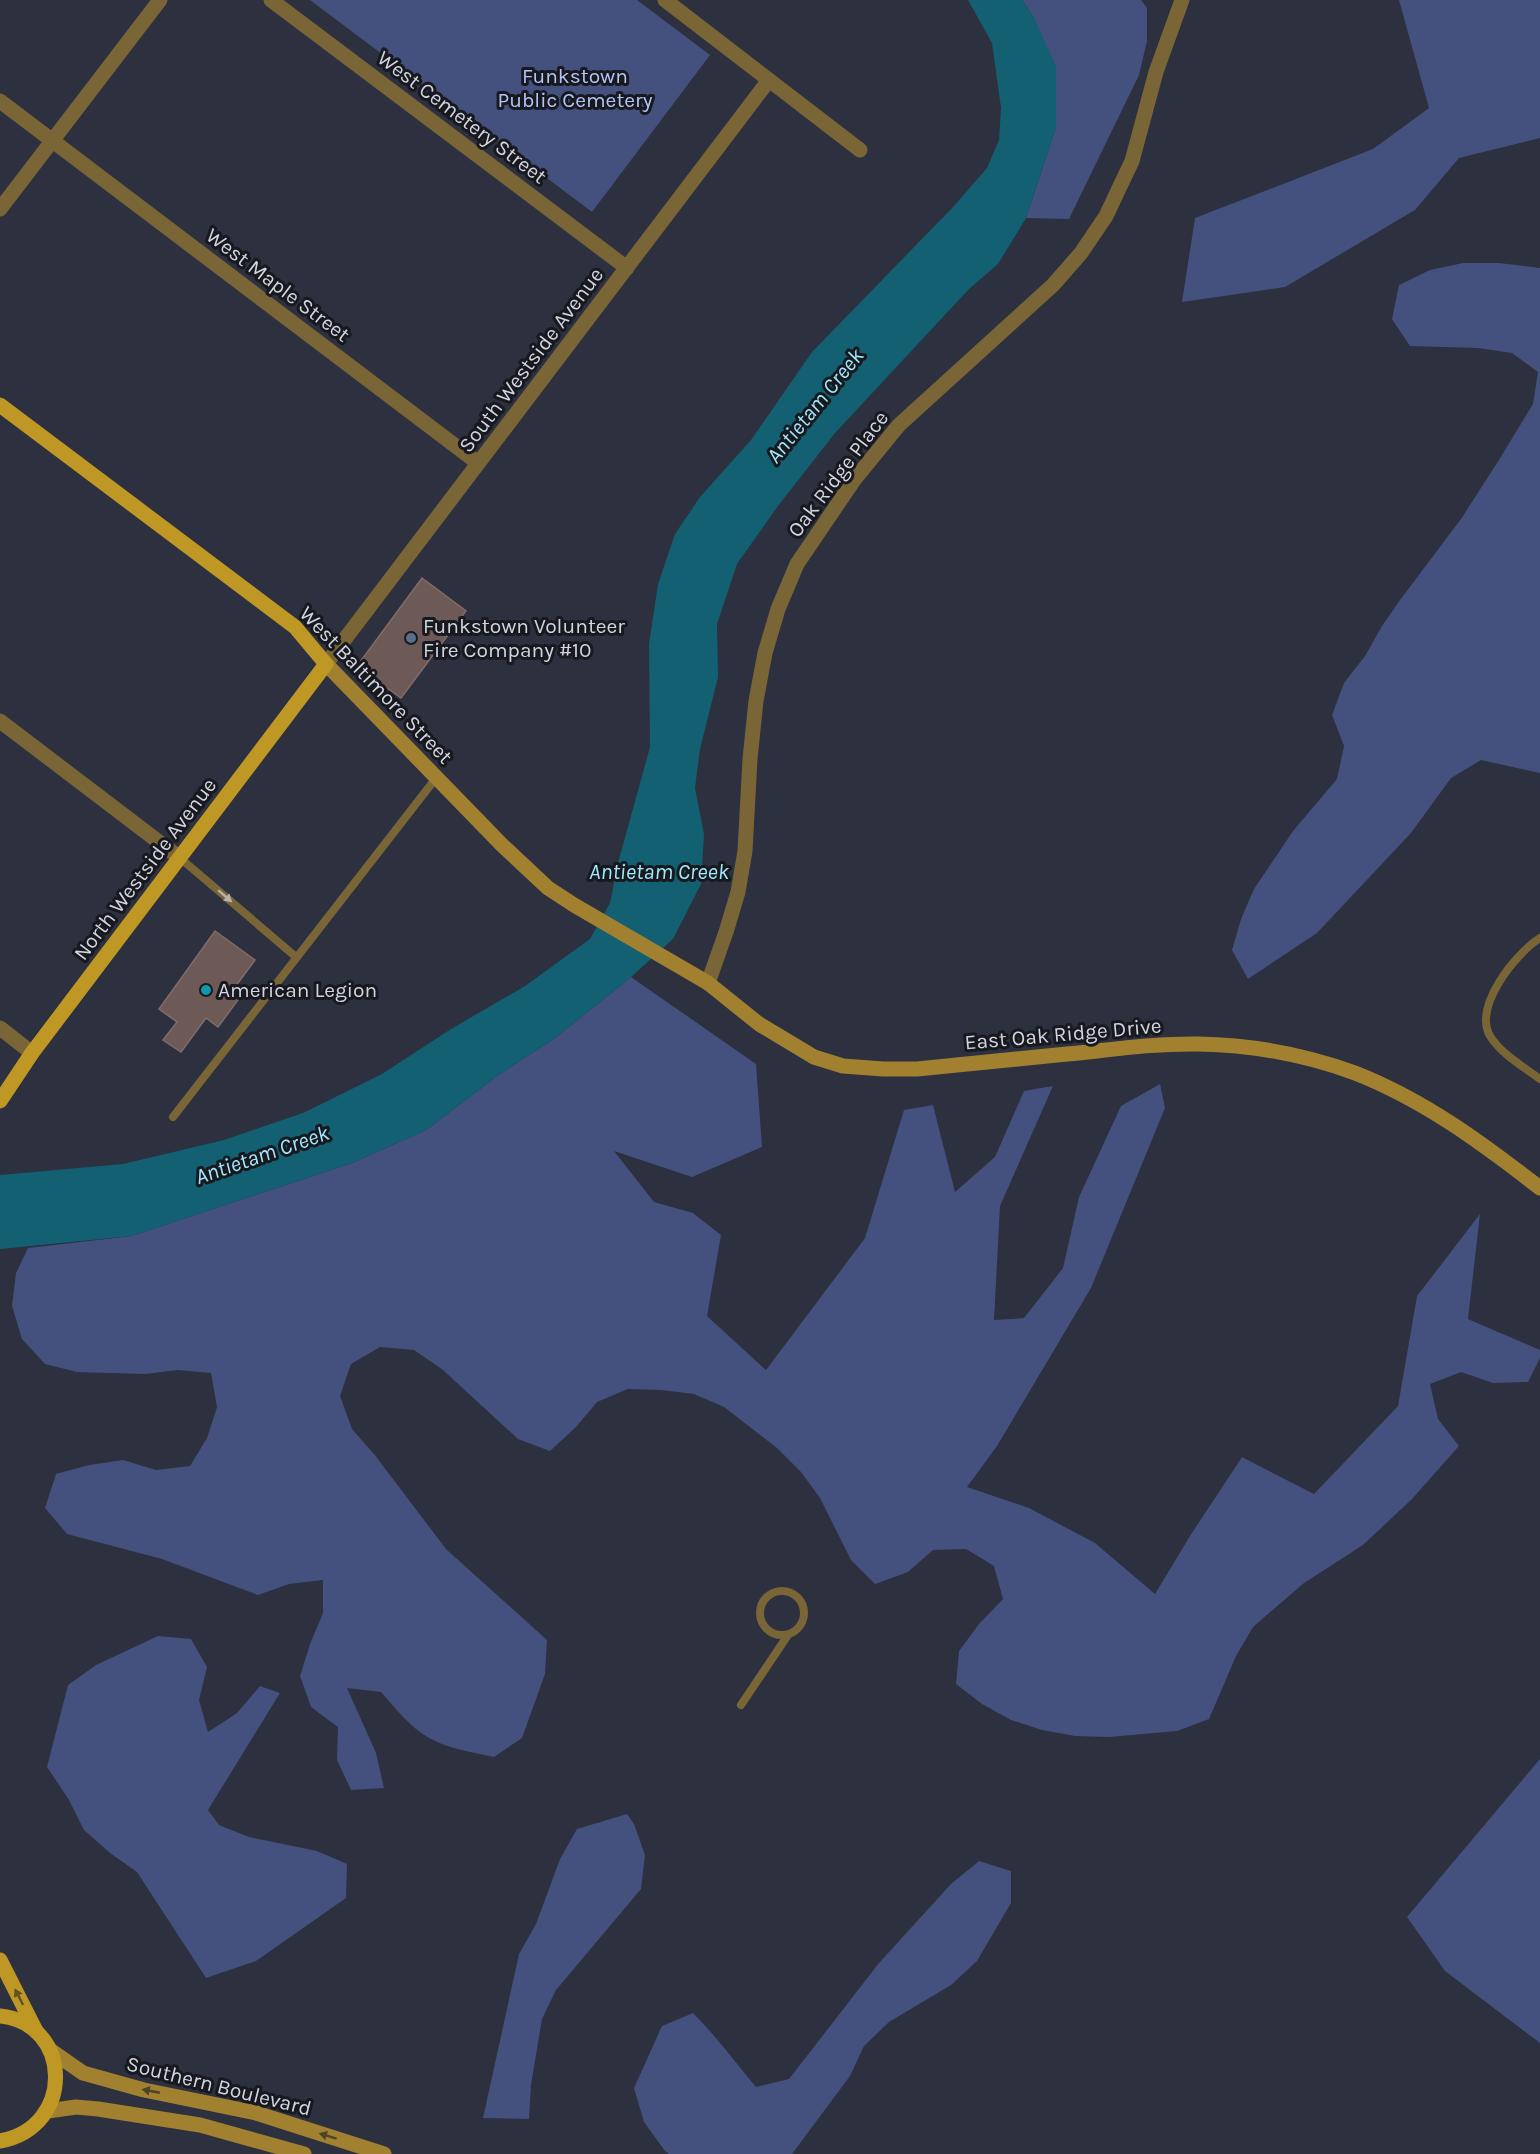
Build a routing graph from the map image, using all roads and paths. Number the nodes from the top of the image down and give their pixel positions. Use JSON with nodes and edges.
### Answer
{"nodes":[{"id":1,"x":160,"y":0,"type":"edge"},
{"id":2,"x":271,"y":0,"type":"edge"},
{"id":3,"x":665,"y":0,"type":"edge"},
{"id":4,"x":1182,"y":0,"type":"edge"},
{"id":5,"x":770,"y":80,"type":"junction"},
{"id":6,"x":0,"y":101,"type":"edge"},
{"id":7,"x":52,"y":141,"type":"junction"},
{"id":8,"x":860,"y":150,"type":"dead end"},
{"id":9,"x":0,"y":209,"type":"edge"},
{"id":10,"x":627,"y":268,"type":"junction"},
{"id":11,"x":0,"y":405,"type":"edge"},
{"id":12,"x":478,"y":463,"type":"junction"},
{"id":13,"x":326,"y":664,"type":"junction"},
{"id":14,"x":0,"y":721,"type":"edge"},
{"id":15,"x":436,"y":778,"type":"junction"},
{"id":16,"x":180,"y":858,"type":"junction"},
{"id":17,"x":597,"y":918,"type":"joint"},
{"id":18,"x":1540,"y":938,"type":"edge"},
{"id":19,"x":296,"y":957,"type":"junction"},
{"id":20,"x":708,"y":982,"type":"junction"},
{"id":21,"x":0,"y":1028,"type":"edge"},
{"id":22,"x":32,"y":1053,"type":"junction"},
{"id":23,"x":1540,"y":1079,"type":"edge"},
{"id":24,"x":0,"y":1101,"type":"edge"},
{"id":25,"x":173,"y":1117,"type":"dead end"},
{"id":26,"x":1540,"y":1188,"type":"edge"},
{"id":27,"x":788,"y":1635,"type":"junction"},
{"id":28,"x":741,"y":1705,"type":"dead end"},
{"id":29,"x":0,"y":1960,"type":"edge"},
{"id":30,"x":0,"y":2016,"type":"edge"},
{"id":31,"x":37,"y":2034,"type":"junction"},
{"id":32,"x":50,"y":2050,"type":"junction"},
{"id":33,"x":48,"y":2111,"type":"junction"},
{"id":34,"x":16,"y":2138,"type":"junction"},
{"id":35,"x":0,"y":2141,"type":"edge"},
{"id":36,"x":0,"y":2152,"type":"edge"},
{"id":37,"x":304,"y":2154,"type":"edge"},
{"id":38,"x":384,"y":2154,"type":"edge"}],
"edges":[{"from":1,"to":7,"type":"street"},
{"from":2,"to":10,"type":"street","name":"West Cemetery Street"},
{"from":3,"to":5,"type":"street"},
{"from":4,"to":20,"type":"street","name":"Oak Ridge Place"},
{"from":5,"to":8,"type":"street"},
{"from":5,"to":10,"type":"street","name":"South Westside Avenue"},
{"from":6,"to":7,"type":"street","name":"West Maple Street"},
{"from":7,"to":9,"type":"street"},
{"from":7,"to":12,"type":"street","name":"West Maple Street"},
{"from":10,"to":12,"type":"street","name":"South Westside Avenue"},
{"from":11,"to":13,"type":"main road","name":"West Baltimore Street"},
{"from":12,"to":13,"type":"street","name":"South Westside Avenue"},
{"from":13,"to":15,"type":"street","name":"West Baltimore Street"},
{"from":13,"to":16,"type":"main road","name":"North Westside Avenue"},
{"from":14,"to":16,"type":"street"},
{"from":15,"to":17,"type":"street","name":"West Baltimore Street"},
{"from":15,"to":19,"type":"lane"},
{"from":16,"to":19,"type":"lane","one_way":true},
{"from":16,"to":22,"type":"main road","name":"North Westside Avenue"},
{"from":17,"to":20,"type":"street","name":"East Oak Ridge Drive"},
{"from":18,"to":23,"type":"lane"},
{"from":19,"to":25,"type":"lane"},
{"from":20,"to":26,"type":"street","name":"East Oak Ridge Drive"},
{"from":21,"to":22,"type":"street"},
{"from":22,"to":24,"type":"main road","name":"North Westside Avenue"},
{"from":27,"to":27,"type":"lane"},
{"from":27,"to":28,"type":"lane"},
{"from":31,"to":29,"type":"main road","one_way":true},
{"from":30,"to":31,"type":"main road"},
{"from":31,"to":32,"type":"main road"},
{"from":32,"to":33,"type":"main road"},
{"from":38,"to":32,"type":"street","name":"Southern Boulevard","one_way":true},
{"from":33,"to":34,"type":"main road"},
{"from":33,"to":37,"type":"street","name":"Southern Boulevard"},
{"from":34,"to":35,"type":"main road"},
{"from":34,"to":36,"type":"main road"}]}
